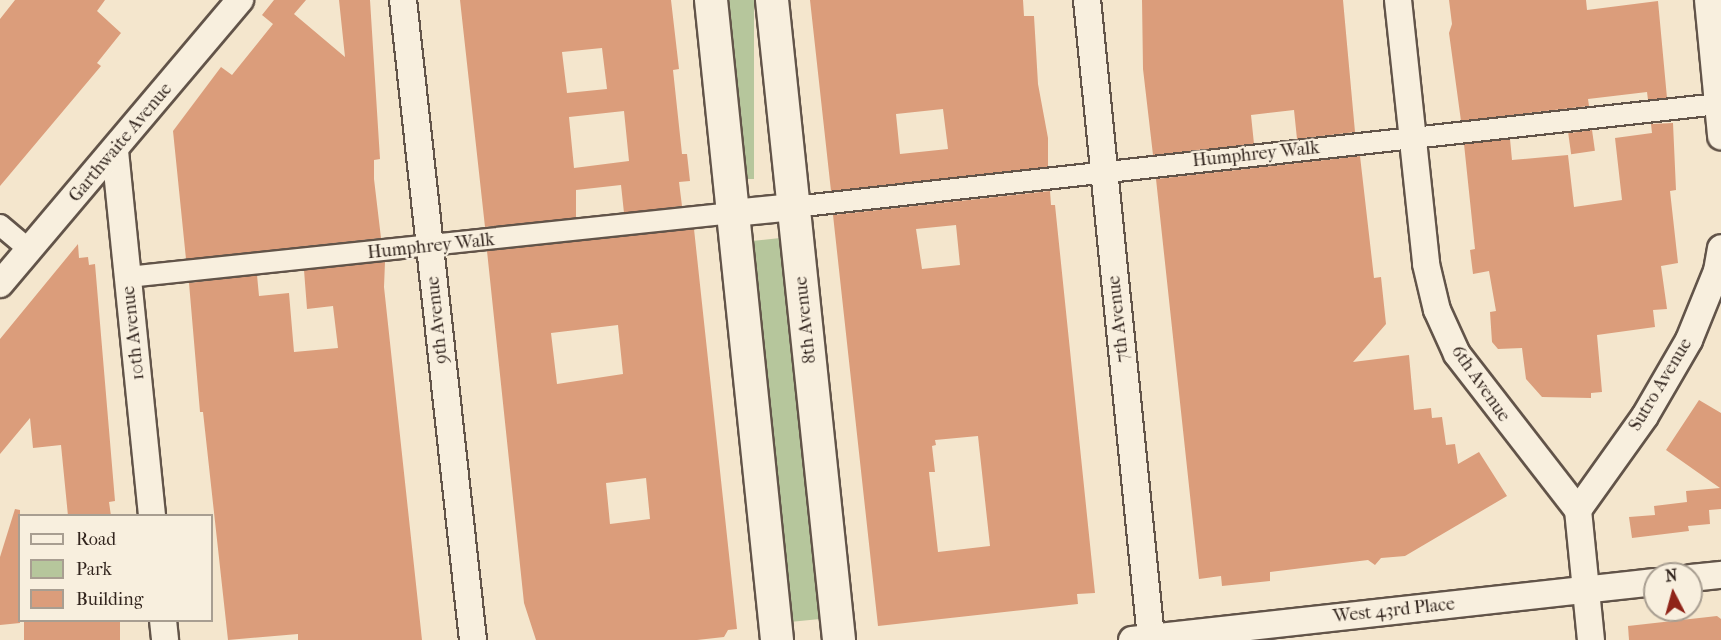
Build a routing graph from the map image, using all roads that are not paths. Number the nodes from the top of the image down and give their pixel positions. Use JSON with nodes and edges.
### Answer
{"nodes":[{"id":1,"x":240,"y":0,"type":"edge"},
{"id":2,"x":403,"y":0,"type":"edge"},
{"id":3,"x":711,"y":0,"type":"edge"},
{"id":4,"x":772,"y":0,"type":"edge"},
{"id":5,"x":1087,"y":0,"type":"edge"},
{"id":6,"x":1398,"y":0,"type":"edge"},
{"id":7,"x":1708,"y":0,"type":"edge"},
{"id":8,"x":1720,"y":123,"type":"edge"},
{"id":9,"x":1413,"y":138,"type":"junction"},
{"id":10,"x":115,"y":151,"type":"junction"},
{"id":11,"x":1104,"y":172,"type":"junction"},
{"id":12,"x":794,"y":207,"type":"junction"},
{"id":13,"x":733,"y":213,"type":"junction"},
{"id":14,"x":0,"y":225,"type":"edge"},
{"id":15,"x":430,"y":247,"type":"junction"},
{"id":16,"x":1721,"y":248,"type":"edge"},
{"id":17,"x":30,"y":250,"type":"junction"},
{"id":18,"x":128,"y":277,"type":"junction"},
{"id":19,"x":0,"y":284,"type":"edge"},
{"id":20,"x":1578,"y":510,"type":"junction"},
{"id":21,"x":152,"y":514,"type":"edge"},
{"id":22,"x":1721,"y":575,"type":"edge"},
{"id":23,"x":1703,"y":577,"type":"edge"},
{"id":24,"x":1643,"y":583,"type":"edge"},
{"id":25,"x":1586,"y":590,"type":"junction"},
{"id":26,"x":163,"y":622,"type":"edge"},
{"id":27,"x":1142,"y":639,"type":"edge"},
{"id":28,"x":165,"y":640,"type":"edge"},
{"id":29,"x":473,"y":640,"type":"edge"},
{"id":30,"x":777,"y":640,"type":"edge"},
{"id":31,"x":839,"y":640,"type":"edge"},
{"id":32,"x":1591,"y":640,"type":"edge"}],
"edges":[{"from":1,"to":10,"type":"street","name":"Garthwaite Avenue"},
{"from":2,"to":15,"type":"street","name":"9th Avenue"},
{"from":3,"to":13,"type":"street"},
{"from":4,"to":12,"type":"street","name":"8th Avenue"},
{"from":5,"to":11,"type":"street","name":"7th Avenue"},
{"from":6,"to":9,"type":"street","name":"6th Avenue"},
{"from":7,"to":8,"type":"street"},
{"from":8,"to":9,"type":"street","name":"Humphrey Walk"},
{"from":9,"to":11,"type":"street","name":"Humphrey Walk"},
{"from":9,"to":20,"type":"street","name":"6th Avenue"},
{"from":10,"to":17,"type":"street","name":"Garthwaite Avenue"},
{"from":10,"to":18,"type":"street","name":"10th Avenue"},
{"from":11,"to":12,"type":"street","name":"Humphrey Walk"},
{"from":11,"to":27,"type":"street","name":"7th Avenue"},
{"from":12,"to":13,"type":"street"},
{"from":12,"to":31,"type":"street","name":"8th Avenue"},
{"from":13,"to":15,"type":"street","name":"Humphrey Walk"},
{"from":13,"to":30,"type":"street"},
{"from":14,"to":17,"type":"street"},
{"from":15,"to":18,"type":"street","name":"Humphrey Walk"},
{"from":15,"to":29,"type":"street","name":"9th Avenue"},
{"from":16,"to":20,"type":"street","name":"Sutro Avenue"},
{"from":17,"to":19,"type":"street","name":"Garthwaite Avenue"},
{"from":18,"to":21,"type":"street","name":"10th Avenue"},
{"from":20,"to":25,"type":"street"},
{"from":22,"to":23,"type":"street"},
{"from":24,"to":25,"type":"street","name":"West 43rd Place"},
{"from":25,"to":27,"type":"street","name":"West 43rd Place"},
{"from":25,"to":32,"type":"street"},
{"from":26,"to":28,"type":"street"}]}
